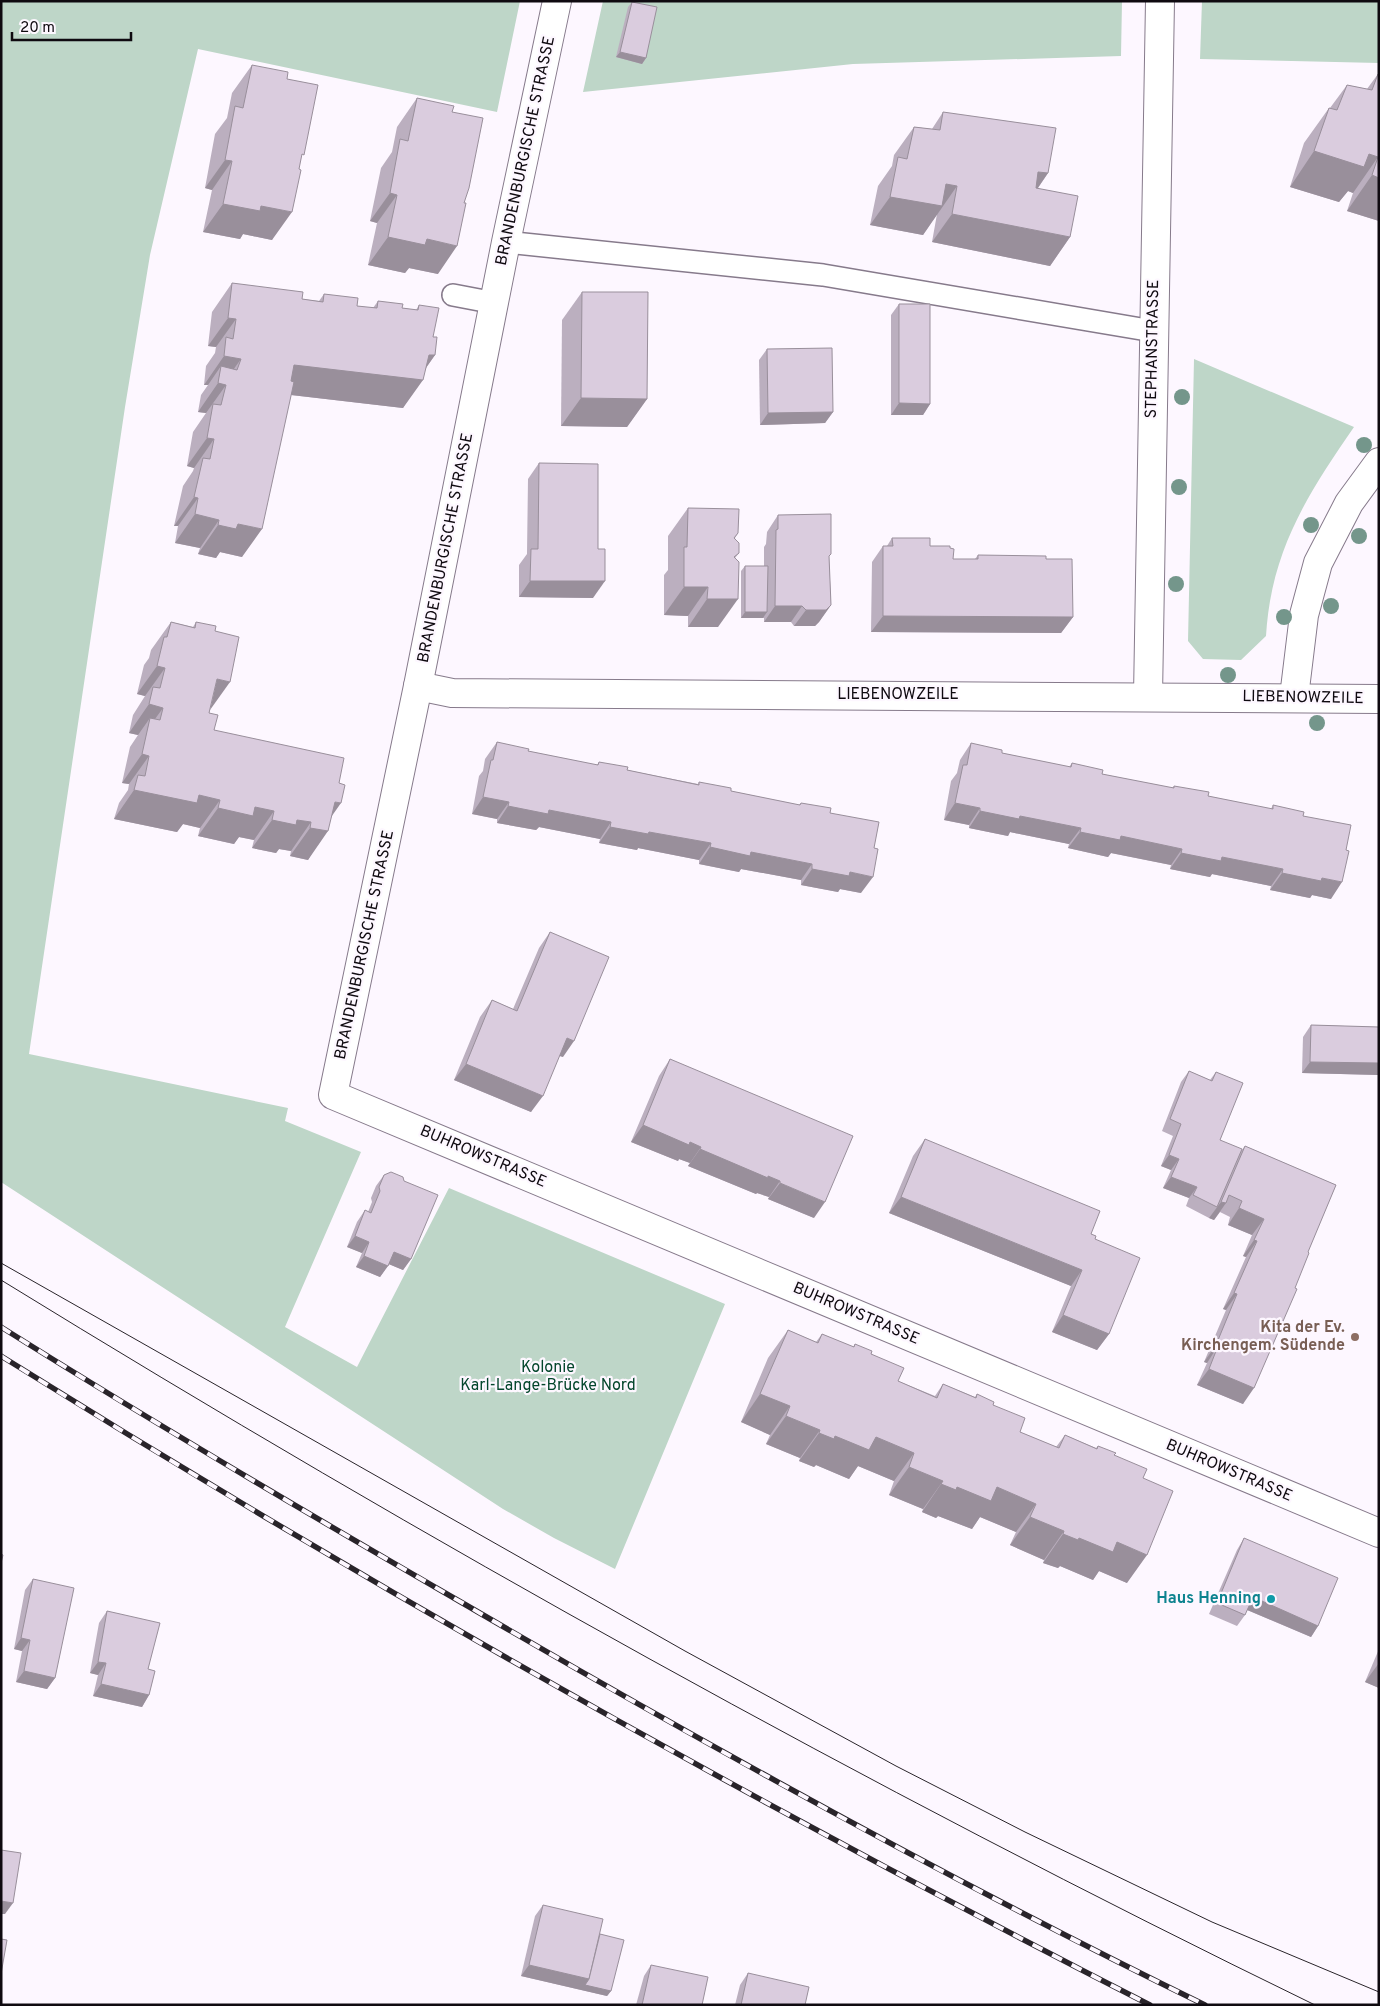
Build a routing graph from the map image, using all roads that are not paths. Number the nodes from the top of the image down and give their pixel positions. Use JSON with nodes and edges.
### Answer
{"nodes":[{"id":1,"x":557,"y":1,"type":"edge"},
{"id":2,"x":1160,"y":1,"type":"edge"},
{"id":3,"x":506,"y":242,"type":"junction"},
{"id":4,"x":453,"y":295,"type":"dead end"},
{"id":5,"x":495,"y":303,"type":"junction"},
{"id":6,"x":1153,"y":331,"type":"junction"},
{"id":7,"x":1379,"y":462,"type":"edge"},
{"id":8,"x":418,"y":686,"type":"junction"},
{"id":9,"x":1148,"y":696,"type":"junction"},
{"id":10,"x":1294,"y":697,"type":"junction"},
{"id":11,"x":1379,"y":699,"type":"edge"},
{"id":12,"x":333,"y":1095,"type":"joint"},
{"id":13,"x":1379,"y":1533,"type":"edge"}],
"edges":[{"from":1,"to":3,"type":"street","name":"BRANDENBURGISCHE STRASSE"},
{"from":2,"to":6,"type":"street","name":"STEPHANSTRASSE"},
{"from":3,"to":5,"type":"street","name":"BRANDENBURGISCHE STRASSE"},
{"from":3,"to":6,"type":"lane"},
{"from":4,"to":5,"type":"lane"},
{"from":5,"to":8,"type":"street","name":"BRANDENBURGISCHE STRASSE"},
{"from":6,"to":9,"type":"street","name":"STEPHANSTRASSE"},
{"from":7,"to":10,"type":"street"},
{"from":8,"to":9,"type":"street","name":"LIEBENOWZEILE"},
{"from":8,"to":12,"type":"street","name":"BRANDENBURGISCHE STRASSE"},
{"from":9,"to":10,"type":"street","name":"LIEBENOWZEILE"},
{"from":10,"to":11,"type":"street","name":"LIEBENOWZEILE"},
{"from":12,"to":13,"type":"street","name":"BUHROWSTRASSE"}]}
